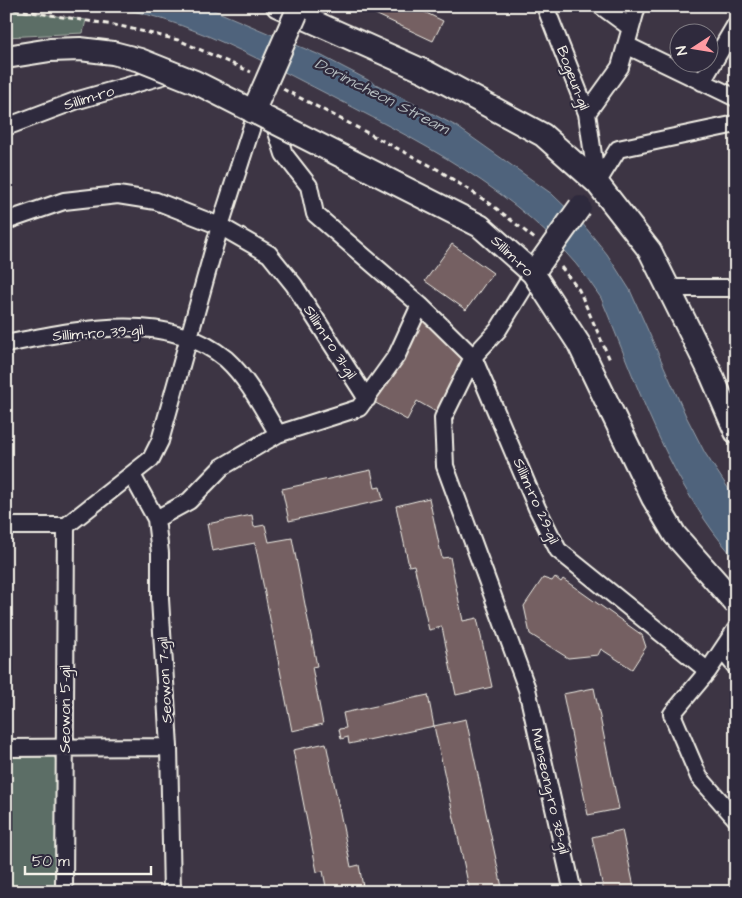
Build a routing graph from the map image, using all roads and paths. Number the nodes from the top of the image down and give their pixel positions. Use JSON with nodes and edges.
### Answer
{"nodes":[{"id":1,"x":545,"y":6,"type":"edge"},
{"id":2,"x":602,"y":6,"type":"edge"},
{"id":3,"x":637,"y":6,"type":"edge"},
{"id":4,"x":6,"y":8,"type":"edge"},
{"id":5,"x":287,"y":10,"type":"edge"},
{"id":6,"x":736,"y":24,"type":"edge"},
{"id":7,"x":631,"y":28,"type":"junction"},
{"id":8,"x":626,"y":44,"type":"junction"},
{"id":9,"x":6,"y":57,"type":"edge"},
{"id":10,"x":173,"y":73,"type":"junction"},
{"id":11,"x":259,"y":76,"type":"dead end"},
{"id":12,"x":702,"y":82,"type":"junction"},
{"id":13,"x":736,"y":98,"type":"edge"},
{"id":14,"x":253,"y":112,"type":"junction"},
{"id":15,"x":587,"y":113,"type":"junction"},
{"id":16,"x":274,"y":123,"type":"junction"},
{"id":17,"x":736,"y":124,"type":"edge"},
{"id":18,"x":6,"y":127,"type":"edge"},
{"id":19,"x":597,"y":182,"type":"junction"},
{"id":20,"x":6,"y":221,"type":"edge"},
{"id":21,"x":220,"y":226,"type":"junction"},
{"id":22,"x":533,"y":273,"type":"junction"},
{"id":23,"x":670,"y":288,"type":"junction"},
{"id":24,"x":736,"y":288,"type":"edge"},
{"id":25,"x":420,"y":305,"type":"junction"},
{"id":26,"x":189,"y":338,"type":"junction"},
{"id":27,"x":6,"y":344,"type":"edge"},
{"id":28,"x":473,"y":356,"type":"junction"},
{"id":29,"x":367,"y":399,"type":"junction"},
{"id":30,"x":736,"y":432,"type":"edge"},
{"id":31,"x":278,"y":434,"type":"junction"},
{"id":32,"x":132,"y":475,"type":"junction"},
{"id":33,"x":156,"y":519,"type":"junction"},
{"id":34,"x":6,"y":526,"type":"edge"},
{"id":35,"x":66,"y":526,"type":"junction"},
{"id":36,"x":736,"y":604,"type":"edge"},
{"id":37,"x":736,"y":629,"type":"edge"},
{"id":38,"x":722,"y":650,"type":"junction"},
{"id":39,"x":736,"y":667,"type":"edge"},
{"id":40,"x":708,"y":671,"type":"junction"},
{"id":41,"x":169,"y":747,"type":"junction"},
{"id":42,"x":6,"y":748,"type":"edge"},
{"id":43,"x":64,"y":748,"type":"junction"},
{"id":44,"x":736,"y":819,"type":"edge"},
{"id":45,"x":64,"y":892,"type":"edge"},
{"id":46,"x":172,"y":892,"type":"edge"},
{"id":47,"x":573,"y":892,"type":"edge"}],
"edges":[{"from":1,"to":15,"type":"street","name":"Bogeun-gil"},
{"from":2,"to":7,"type":"street"},
{"from":3,"to":7,"type":"street"},
{"from":4,"to":11,"type":"path"},
{"from":5,"to":14,"type":"main road","bridge":true},
{"from":5,"to":19,"type":"main road"},
{"from":6,"to":12,"type":"street"},
{"from":7,"to":8,"type":"street"},
{"from":8,"to":12,"type":"street"},
{"from":8,"to":15,"type":"street"},
{"from":9,"to":10,"type":"main road","name":"Sillim-ro","bridge":true},
{"from":10,"to":14,"type":"main road","name":"Sillim-ro","bridge":true},
{"from":10,"to":18,"type":"street","name":"Sillim-ro"},
{"from":12,"to":13,"type":"street"},
{"from":14,"to":16,"type":"main road","name":"Sillim-ro","bridge":true},
{"from":14,"to":21,"type":"street"},
{"from":15,"to":19,"type":"street","name":"Bogeun-gil"},
{"from":16,"to":22,"type":"main road","name":"Sillim-ro","bridge":true},
{"from":16,"to":25,"type":"street","name":"Sillim-ro 29-gil"},
{"from":17,"to":19,"type":"street"},
{"from":19,"to":22,"type":"main road","bridge":true},
{"from":19,"to":23,"type":"main road"},
{"from":20,"to":21,"type":"street","name":"Sillim-ro 31-gil"},
{"from":21,"to":26,"type":"street"},
{"from":21,"to":29,"type":"street","name":"Sillim-ro 31-gil"},
{"from":22,"to":28,"type":"street"},
{"from":22,"to":36,"type":"main road","name":"Sillim-ro","bridge":true},
{"from":23,"to":24,"type":"street"},
{"from":23,"to":30,"type":"main road"},
{"from":25,"to":28,"type":"street","name":"Sillim-ro 29-gil"},
{"from":25,"to":29,"type":"street"},
{"from":26,"to":27,"type":"street","name":"Sillim-ro 39-gil"},
{"from":26,"to":31,"type":"street"},
{"from":26,"to":32,"type":"street"},
{"from":28,"to":40,"type":"street","name":"Sillim-ro 29-gil"},
{"from":28,"to":47,"type":"street","name":"Munseong-ro 38-gil"},
{"from":29,"to":31,"type":"street"},
{"from":31,"to":33,"type":"street"},
{"from":32,"to":33,"type":"street","name":"Seowon 7-gil"},
{"from":32,"to":35,"type":"street"},
{"from":33,"to":41,"type":"street","name":"Seowon 7-gil"},
{"from":34,"to":35,"type":"street"},
{"from":35,"to":43,"type":"street","name":"Seowon 5-gil"},
{"from":37,"to":38,"type":"street"},
{"from":38,"to":39,"type":"street"},
{"from":38,"to":40,"type":"street"},
{"from":40,"to":44,"type":"street"},
{"from":41,"to":43,"type":"street"},
{"from":41,"to":46,"type":"street","name":"Seowon 7-gil"},
{"from":42,"to":43,"type":"street"},
{"from":43,"to":45,"type":"street","name":"Seowon 5-gil"}]}
